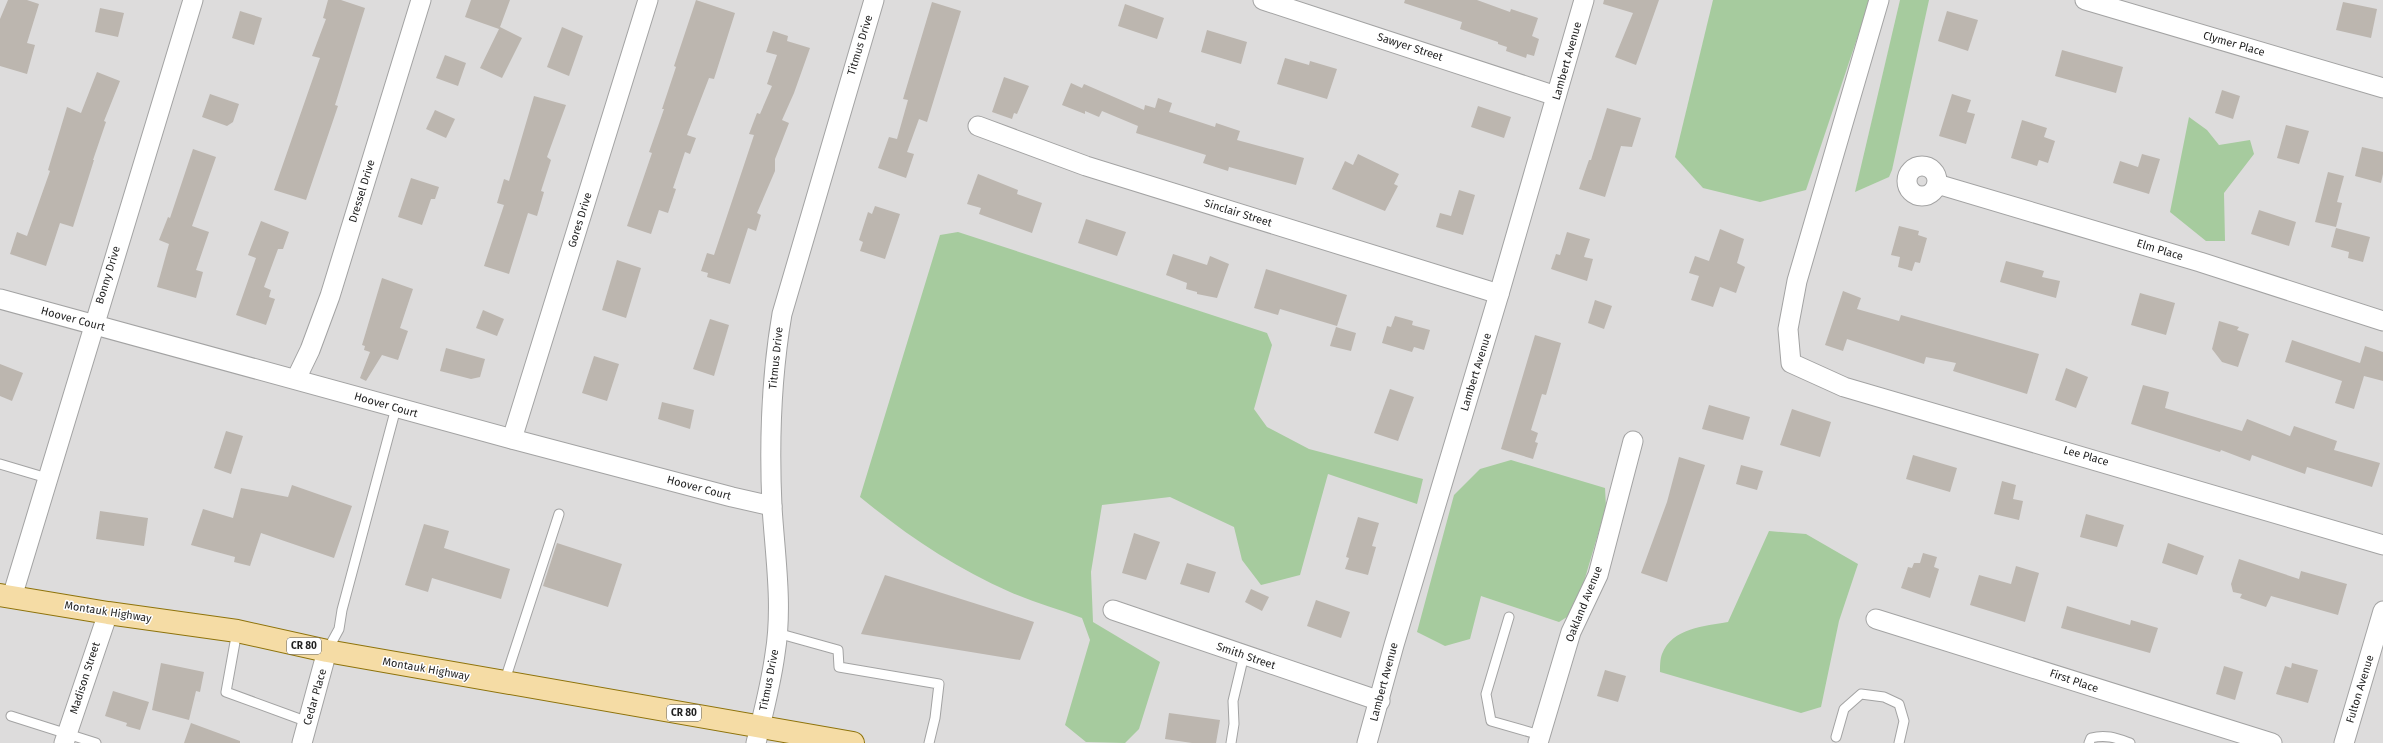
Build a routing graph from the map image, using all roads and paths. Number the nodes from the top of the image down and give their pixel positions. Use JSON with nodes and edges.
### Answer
{"nodes":[{"id":1,"x":192,"y":0,"type":"edge"},
{"id":2,"x":422,"y":0,"type":"edge"},
{"id":3,"x":648,"y":0,"type":"edge"},
{"id":4,"x":874,"y":0,"type":"edge"},
{"id":5,"x":1263,"y":0,"type":"edge"},
{"id":6,"x":1584,"y":0,"type":"edge"},
{"id":7,"x":1879,"y":0,"type":"edge"},
{"id":8,"x":2085,"y":0,"type":"edge"},
{"id":9,"x":2383,"y":88,"type":"edge"},
{"id":10,"x":1556,"y":96,"type":"junction"},
{"id":11,"x":978,"y":126,"type":"dead end"},
{"id":12,"x":1937,"y":184,"type":"dead end"},
{"id":13,"x":1499,"y":294,"type":"junction"},
{"id":14,"x":0,"y":299,"type":"edge"},
{"id":15,"x":2383,"y":321,"type":"edge"},
{"id":16,"x":93,"y":325,"type":"junction"},
{"id":17,"x":296,"y":379,"type":"junction"},
{"id":18,"x":396,"y":408,"type":"junction"},
{"id":19,"x":512,"y":439,"type":"junction"},
{"id":20,"x":1633,"y":441,"type":"dead end"},
{"id":21,"x":0,"y":464,"type":"edge"},
{"id":22,"x":47,"y":478,"type":"junction"},
{"id":23,"x":772,"y":506,"type":"junction"},
{"id":24,"x":559,"y":514,"type":"dead end"},
{"id":25,"x":2383,"y":545,"type":"edge"},
{"id":26,"x":6,"y":596,"type":"edge"},
{"id":27,"x":1112,"y":610,"type":"dead end"},
{"id":28,"x":2383,"y":611,"type":"edge"},
{"id":29,"x":108,"y":613,"type":"junction"},
{"id":30,"x":1509,"y":617,"type":"dead end"},
{"id":31,"x":1876,"y":619,"type":"dead end"},
{"id":32,"x":237,"y":631,"type":"junction"},
{"id":33,"x":777,"y":633,"type":"junction"},
{"id":34,"x":327,"y":652,"type":"junction"},
{"id":35,"x":1244,"y":655,"type":"junction"},
{"id":36,"x":504,"y":683,"type":"junction"},
{"id":37,"x":1380,"y":701,"type":"junction"},
{"id":38,"x":11,"y":716,"type":"dead end"},
{"id":39,"x":308,"y":722,"type":"junction"},
{"id":40,"x":758,"y":735,"type":"edge"},
{"id":41,"x":1836,"y":737,"type":"dead end"},
{"id":42,"x":65,"y":738,"type":"edge"},
{"id":43,"x":1539,"y":739,"type":"edge"},
{"id":44,"x":96,"y":743,"type":"edge"},
{"id":45,"x":302,"y":743,"type":"edge"},
{"id":46,"x":853,"y":743,"type":"edge"},
{"id":47,"x":929,"y":743,"type":"edge"},
{"id":48,"x":1231,"y":743,"type":"edge"},
{"id":49,"x":1367,"y":743,"type":"edge"},
{"id":50,"x":1899,"y":743,"type":"edge"},
{"id":51,"x":2089,"y":743,"type":"edge"},
{"id":52,"x":2130,"y":743,"type":"edge"},
{"id":53,"x":2272,"y":743,"type":"edge"},
{"id":54,"x":2344,"y":743,"type":"edge"}],
"edges":[{"from":1,"to":16,"type":"street","name":"Bonny Drive"},
{"from":2,"to":17,"type":"street","name":"Dressel Drive"},
{"from":3,"to":19,"type":"street","name":"Gores Drive"},
{"from":4,"to":23,"type":"street","name":"Titmus Drive"},
{"from":5,"to":10,"type":"street","name":"Sawyer Street"},
{"from":6,"to":10,"type":"street","name":"Lambert Avenue"},
{"from":7,"to":25,"type":"street","name":"Lee Place"},
{"from":8,"to":9,"type":"street","name":"Clymer Place"},
{"from":10,"to":13,"type":"street","name":"Lambert Avenue"},
{"from":11,"to":13,"type":"street","name":"Sinclair Street"},
{"from":12,"to":15,"type":"street","name":"Elm Place"},
{"from":13,"to":37,"type":"street","name":"Lambert Avenue"},
{"from":14,"to":16,"type":"street","name":"Hoover Court"},
{"from":16,"to":17,"type":"street","name":"Hoover Court"},
{"from":16,"to":22,"type":"street","name":"Bonny Drive"},
{"from":17,"to":18,"type":"street","name":"Hoover Court"},
{"from":18,"to":19,"type":"street","name":"Hoover Court"},
{"from":18,"to":34,"type":"lane"},
{"from":19,"to":23,"type":"street","name":"Hoover Court"},
{"from":20,"to":43,"type":"street","name":"Oakland Avenue"},
{"from":21,"to":22,"type":"lane"},
{"from":22,"to":26,"type":"street","name":"Bonny Drive"},
{"from":23,"to":33,"type":"street","name":"Titmus Drive"},
{"from":24,"to":36,"type":"lane"},
{"from":26,"to":29,"type":"main road","name":"Montauk Highway","number":"CR 80"},
{"from":27,"to":35,"type":"street","name":"Smith Street"},
{"from":28,"to":54,"type":"street","name":"Fulton Avenue"},
{"from":29,"to":32,"type":"main road","name":"Montauk Highway","number":"CR 80"},
{"from":29,"to":42,"type":"street","name":"Madison Street"},
{"from":30,"to":43,"type":"lane"},
{"from":31,"to":53,"type":"street","name":"First Place"},
{"from":32,"to":34,"type":"main road","name":"Montauk Highway","number":"CR 80"},
{"from":32,"to":39,"type":"lane"},
{"from":33,"to":40,"type":"street","name":"Titmus Drive"},
{"from":33,"to":47,"type":"lane"},
{"from":34,"to":36,"type":"main road","name":"Montauk Highway","number":"CR 80"},
{"from":34,"to":39,"type":"street","name":"Cedar Place"},
{"from":35,"to":37,"type":"street","name":"Smith Street"},
{"from":35,"to":48,"type":"lane"},
{"from":36,"to":40,"type":"main road","name":"Montauk Highway","number":"CR 80"},
{"from":37,"to":49,"type":"street","name":"Lambert Avenue"},
{"from":38,"to":42,"type":"lane"},
{"from":39,"to":45,"type":"street","name":"Cedar Place"},
{"from":40,"to":46,"type":"main road","name":"Montauk Highway","number":"CR 80"},
{"from":41,"to":50,"type":"lane"},
{"from":42,"to":44,"type":"lane"},
{"from":51,"to":52,"type":"lane"}]}
